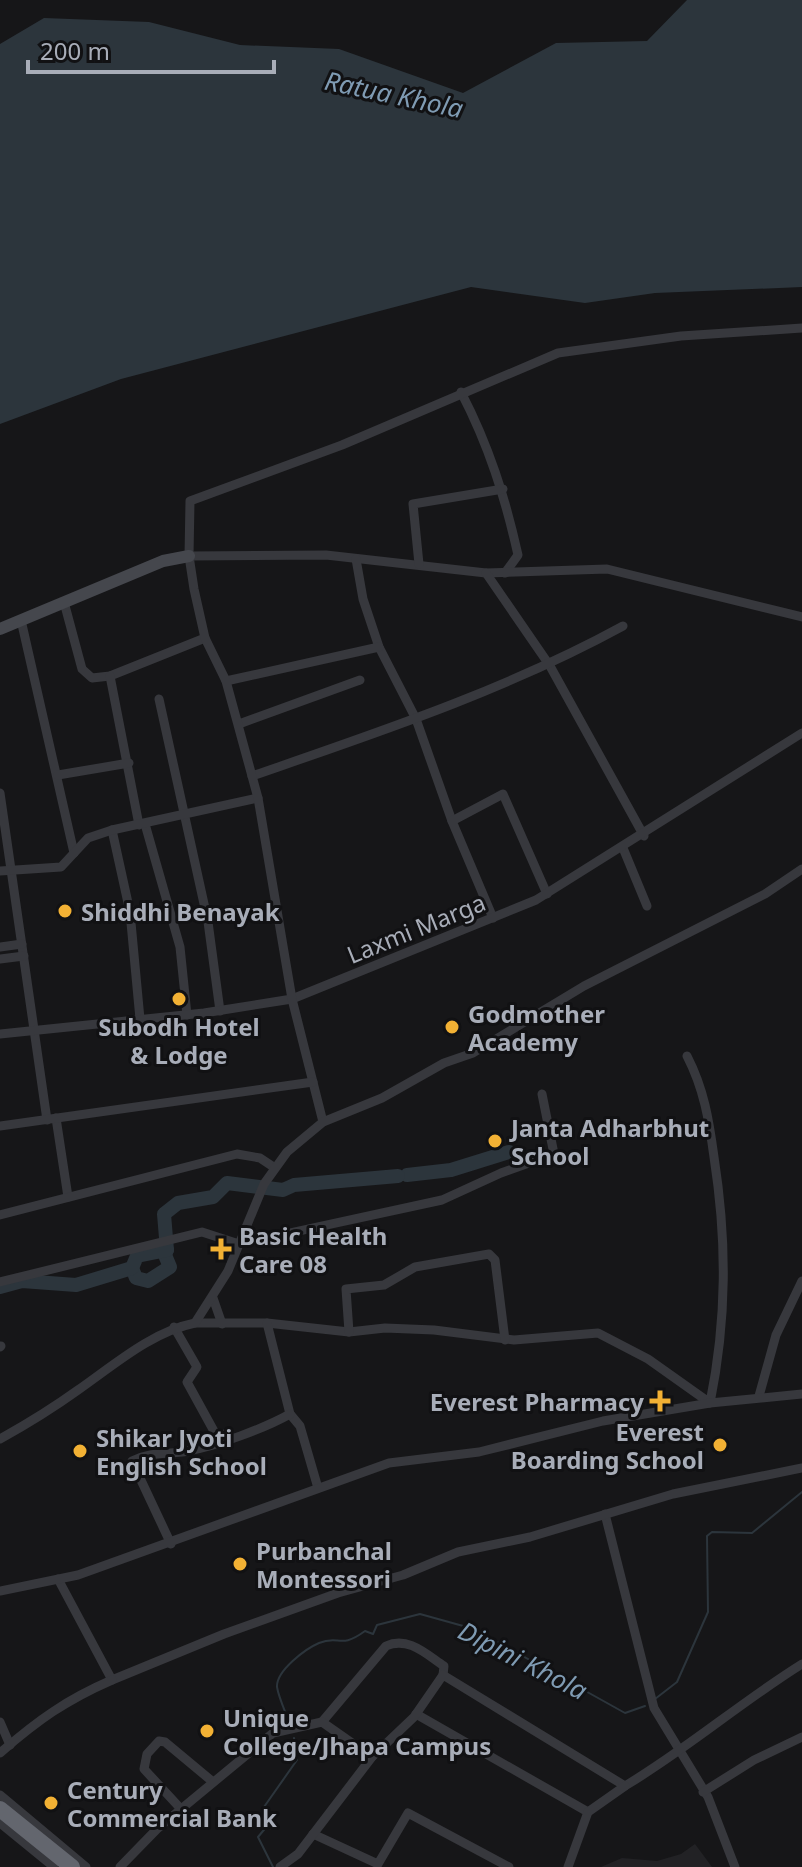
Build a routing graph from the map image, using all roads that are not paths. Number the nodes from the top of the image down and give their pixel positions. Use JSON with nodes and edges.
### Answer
{"nodes":[{"id":1,"x":802,"y":328,"type":"edge"},
{"id":2,"x":461,"y":392,"type":"junction"},
{"id":3,"x":503,"y":489,"type":"junction"},
{"id":4,"x":189,"y":556,"type":"junction"},
{"id":5,"x":356,"y":559,"type":"junction"},
{"id":6,"x":419,"y":564,"type":"junction"},
{"id":7,"x":486,"y":573,"type":"junction"},
{"id":8,"x":505,"y":573,"type":"junction"},
{"id":9,"x":64,"y":602,"type":"junction"},
{"id":10,"x":802,"y":617,"type":"edge"},
{"id":11,"x":21,"y":620,"type":"junction"},
{"id":12,"x":623,"y":626,"type":"dead end"},
{"id":13,"x":0,"y":629,"type":"edge"},
{"id":14,"x":205,"y":638,"type":"junction"},
{"id":15,"x":379,"y":647,"type":"junction"},
{"id":16,"x":550,"y":666,"type":"junction"},
{"id":17,"x":110,"y":676,"type":"junction"},
{"id":18,"x":360,"y":680,"type":"dead end"},
{"id":19,"x":226,"y":681,"type":"junction"},
{"id":20,"x":159,"y":699,"type":"dead end"},
{"id":21,"x":416,"y":719,"type":"junction"},
{"id":22,"x":239,"y":724,"type":"junction"},
{"id":23,"x":802,"y":733,"type":"edge"},
{"id":24,"x":129,"y":763,"type":"junction"},
{"id":25,"x":58,"y":775,"type":"junction"},
{"id":26,"x":252,"y":776,"type":"junction"},
{"id":27,"x":0,"y":793,"type":"edge"},
{"id":28,"x":258,"y":798,"type":"junction"},
{"id":29,"x":185,"y":814,"type":"junction"},
{"id":30,"x":452,"y":821,"type":"junction"},
{"id":31,"x":142,"y":825,"type":"junction"},
{"id":32,"x":112,"y":830,"type":"junction"},
{"id":33,"x":644,"y":836,"type":"junction"},
{"id":34,"x":623,"y":848,"type":"junction"},
{"id":35,"x":74,"y":853,"type":"junction"},
{"id":36,"x":802,"y":869,"type":"edge"},
{"id":37,"x":13,"y":870,"type":"junction"},
{"id":38,"x":0,"y":871,"type":"edge"},
{"id":39,"x":547,"y":894,"type":"junction"},
{"id":40,"x":647,"y":906,"type":"dead end"},
{"id":41,"x":493,"y":918,"type":"junction"},
{"id":42,"x":22,"y":944,"type":"junction"},
{"id":43,"x":0,"y":947,"type":"edge"},
{"id":44,"x":24,"y":956,"type":"junction"},
{"id":45,"x":0,"y":959,"type":"edge"},
{"id":46,"x":292,"y":999,"type":"junction"},
{"id":47,"x":220,"y":1011,"type":"junction"},
{"id":48,"x":187,"y":1015,"type":"junction"},
{"id":49,"x":140,"y":1019,"type":"junction"},
{"id":50,"x":34,"y":1031,"type":"junction"},
{"id":51,"x":0,"y":1034,"type":"edge"},
{"id":52,"x":687,"y":1056,"type":"dead end"},
{"id":53,"x":313,"y":1082,"type":"junction"},
{"id":54,"x":542,"y":1094,"type":"dead end"},
{"id":55,"x":52,"y":1119,"type":"junction"},
{"id":56,"x":323,"y":1122,"type":"junction"},
{"id":57,"x":0,"y":1126,"type":"edge"},
{"id":58,"x":275,"y":1168,"type":"junction"},
{"id":59,"x":68,"y":1197,"type":"junction"},
{"id":60,"x":0,"y":1215,"type":"edge"},
{"id":61,"x":239,"y":1244,"type":"junction"},
{"id":62,"x":802,"y":1281,"type":"edge"},
{"id":63,"x":0,"y":1282,"type":"edge"},
{"id":64,"x":213,"y":1298,"type":"junction"},
{"id":65,"x":195,"y":1323,"type":"junction"},
{"id":66,"x":267,"y":1323,"type":"junction"},
{"id":67,"x":222,"y":1324,"type":"junction"},
{"id":68,"x":174,"y":1327,"type":"junction"},
{"id":69,"x":349,"y":1332,"type":"junction"},
{"id":70,"x":505,"y":1340,"type":"junction"},
{"id":71,"x":802,"y":1394,"type":"edge"},
{"id":72,"x":759,"y":1396,"type":"junction"},
{"id":73,"x":710,"y":1403,"type":"junction"},
{"id":74,"x":290,"y":1414,"type":"junction"},
{"id":75,"x":232,"y":1436,"type":"junction"},
{"id":76,"x":0,"y":1439,"type":"edge"},
{"id":77,"x":802,"y":1468,"type":"edge"},
{"id":78,"x":318,"y":1488,"type":"junction"},
{"id":79,"x":605,"y":1514,"type":"junction"},
{"id":80,"x":171,"y":1544,"type":"junction"},
{"id":81,"x":58,"y":1579,"type":"junction"},
{"id":82,"x":0,"y":1591,"type":"edge"},
{"id":83,"x":802,"y":1664,"type":"edge"},
{"id":84,"x":443,"y":1675,"type":"junction"},
{"id":85,"x":112,"y":1680,"type":"junction"},
{"id":86,"x":416,"y":1714,"type":"junction"},
{"id":87,"x":0,"y":1722,"type":"edge"},
{"id":88,"x":322,"y":1722,"type":"junction"},
{"id":89,"x":802,"y":1737,"type":"edge"},
{"id":90,"x":10,"y":1745,"type":"junction"},
{"id":91,"x":682,"y":1752,"type":"junction"},
{"id":92,"x":0,"y":1753,"type":"edge"},
{"id":93,"x":372,"y":1757,"type":"junction"},
{"id":94,"x":213,"y":1782,"type":"junction"},
{"id":95,"x":625,"y":1786,"type":"junction"},
{"id":96,"x":703,"y":1792,"type":"junction"},
{"id":97,"x":0,"y":1795,"type":"edge"},
{"id":98,"x":0,"y":1809,"type":"edge"},
{"id":99,"x":181,"y":1809,"type":"junction"},
{"id":100,"x":588,"y":1812,"type":"junction"},
{"id":101,"x":0,"y":1823,"type":"edge"},
{"id":102,"x":313,"y":1834,"type":"junction"},
{"id":103,"x":46,"y":1854,"type":"junction"},
{"id":104,"x":298,"y":1854,"type":"junction"},
{"id":105,"x":35,"y":1867,"type":"edge"},
{"id":106,"x":54,"y":1867,"type":"edge"},
{"id":107,"x":72,"y":1867,"type":"edge"},
{"id":108,"x":86,"y":1867,"type":"edge"},
{"id":109,"x":120,"y":1867,"type":"edge"},
{"id":110,"x":280,"y":1867,"type":"edge"},
{"id":111,"x":304,"y":1867,"type":"edge"},
{"id":112,"x":509,"y":1867,"type":"edge"},
{"id":113,"x":568,"y":1867,"type":"edge"},
{"id":114,"x":735,"y":1867,"type":"edge"}],
"edges":[{"from":1,"to":2,"type":"street"},
{"from":2,"to":3,"type":"street"},
{"from":2,"to":4,"type":"street"},
{"from":3,"to":6,"type":"street"},
{"from":3,"to":8,"type":"street"},
{"from":4,"to":5,"type":"street"},
{"from":4,"to":9,"type":"street"},
{"from":4,"to":14,"type":"street"},
{"from":5,"to":6,"type":"street"},
{"from":5,"to":15,"type":"street"},
{"from":6,"to":7,"type":"street"},
{"from":7,"to":8,"type":"street"},
{"from":7,"to":16,"type":"street"},
{"from":8,"to":10,"type":"street"},
{"from":9,"to":11,"type":"street"},
{"from":9,"to":17,"type":"street"},
{"from":11,"to":13,"type":"street"},
{"from":11,"to":25,"type":"street"},
{"from":12,"to":16,"type":"street"},
{"from":14,"to":17,"type":"street"},
{"from":14,"to":19,"type":"street"},
{"from":15,"to":19,"type":"street"},
{"from":15,"to":21,"type":"street"},
{"from":16,"to":21,"type":"street"},
{"from":16,"to":33,"type":"street"},
{"from":17,"to":24,"type":"street"},
{"from":18,"to":22,"type":"street"},
{"from":19,"to":22,"type":"street"},
{"from":20,"to":29,"type":"street"},
{"from":21,"to":26,"type":"street"},
{"from":21,"to":30,"type":"street"},
{"from":22,"to":26,"type":"street"},
{"from":23,"to":33,"type":"street","name":"Laxmi Marga"},
{"from":24,"to":25,"type":"street"},
{"from":24,"to":31,"type":"street"},
{"from":25,"to":35,"type":"street"},
{"from":26,"to":28,"type":"street"},
{"from":27,"to":37,"type":"street"},
{"from":28,"to":29,"type":"street"},
{"from":28,"to":46,"type":"street"},
{"from":29,"to":31,"type":"street"},
{"from":29,"to":47,"type":"street"},
{"from":30,"to":39,"type":"street"},
{"from":30,"to":41,"type":"street"},
{"from":31,"to":32,"type":"street"},
{"from":31,"to":48,"type":"street"},
{"from":32,"to":35,"type":"street"},
{"from":32,"to":49,"type":"street"},
{"from":33,"to":34,"type":"street","name":"Laxmi Marga"},
{"from":34,"to":39,"type":"street","name":"Laxmi Marga"},
{"from":34,"to":40,"type":"street"},
{"from":35,"to":37,"type":"street"},
{"from":36,"to":56,"type":"street"},
{"from":37,"to":38,"type":"street"},
{"from":37,"to":42,"type":"street"},
{"from":39,"to":41,"type":"street","name":"Laxmi Marga"},
{"from":41,"to":46,"type":"street","name":"Laxmi Marga"},
{"from":42,"to":43,"type":"street"},
{"from":42,"to":44,"type":"street"},
{"from":44,"to":45,"type":"street"},
{"from":44,"to":50,"type":"street"},
{"from":46,"to":47,"type":"street","name":"Laxmi Marga"},
{"from":46,"to":53,"type":"street"},
{"from":47,"to":48,"type":"street","name":"Laxmi Marga"},
{"from":48,"to":49,"type":"street","name":"Laxmi Marga"},
{"from":49,"to":50,"type":"street","name":"Laxmi Marga"},
{"from":50,"to":51,"type":"street","name":"Laxmi Marga"},
{"from":50,"to":55,"type":"street"},
{"from":52,"to":73,"type":"street"},
{"from":53,"to":55,"type":"street"},
{"from":53,"to":56,"type":"street"},
{"from":54,"to":61,"type":"street"},
{"from":55,"to":57,"type":"street"},
{"from":55,"to":59,"type":"street"},
{"from":56,"to":58,"type":"street"},
{"from":58,"to":59,"type":"street"},
{"from":58,"to":61,"type":"street"},
{"from":59,"to":60,"type":"street"},
{"from":61,"to":63,"type":"street"},
{"from":61,"to":64,"type":"street"},
{"from":62,"to":72,"type":"street"},
{"from":64,"to":65,"type":"street"},
{"from":64,"to":67,"type":"street"},
{"from":65,"to":67,"type":"street"},
{"from":65,"to":68,"type":"street"},
{"from":66,"to":67,"type":"street"},
{"from":66,"to":69,"type":"street"},
{"from":66,"to":74,"type":"street"},
{"from":68,"to":75,"type":"street"},
{"from":68,"to":76,"type":"street"},
{"from":69,"to":70,"type":"street"},
{"from":69,"to":70,"type":"street"},
{"from":70,"to":73,"type":"street"},
{"from":71,"to":72,"type":"street"},
{"from":72,"to":73,"type":"street"},
{"from":73,"to":78,"type":"street"},
{"from":74,"to":75,"type":"street"},
{"from":74,"to":78,"type":"street"},
{"from":75,"to":80,"type":"street"},
{"from":77,"to":79,"type":"street"},
{"from":78,"to":80,"type":"street"},
{"from":79,"to":85,"type":"street"},
{"from":79,"to":91,"type":"street"},
{"from":80,"to":81,"type":"street"},
{"from":81,"to":82,"type":"street"},
{"from":81,"to":85,"type":"street"},
{"from":83,"to":91,"type":"street"},
{"from":84,"to":86,"type":"street"},
{"from":84,"to":88,"type":"street"},
{"from":84,"to":95,"type":"street"},
{"from":85,"to":90,"type":"street"},
{"from":86,"to":93,"type":"street"},
{"from":86,"to":100,"type":"street"},
{"from":87,"to":90,"type":"street"},
{"from":88,"to":93,"type":"street"},
{"from":88,"to":94,"type":"street"},
{"from":89,"to":96,"type":"street"},
{"from":90,"to":92,"type":"street"},
{"from":91,"to":95,"type":"street"},
{"from":91,"to":96,"type":"street"},
{"from":93,"to":102,"type":"street"},
{"from":94,"to":99,"type":"street"},
{"from":94,"to":99,"type":"street"},
{"from":95,"to":100,"type":"street"},
{"from":96,"to":114,"type":"street"},
{"from":97,"to":108,"type":"street"},
{"from":98,"to":103,"type":"highway"},
{"from":99,"to":109,"type":"street"},
{"from":100,"to":113,"type":"street"},
{"from":101,"to":103,"type":"street"},
{"from":102,"to":104,"type":"street"},
{"from":102,"to":112,"type":"street"},
{"from":103,"to":105,"type":"street"},
{"from":103,"to":106,"type":"street"},
{"from":103,"to":107,"type":"highway"},
{"from":104,"to":110,"type":"street"},
{"from":104,"to":111,"type":"street"}]}
